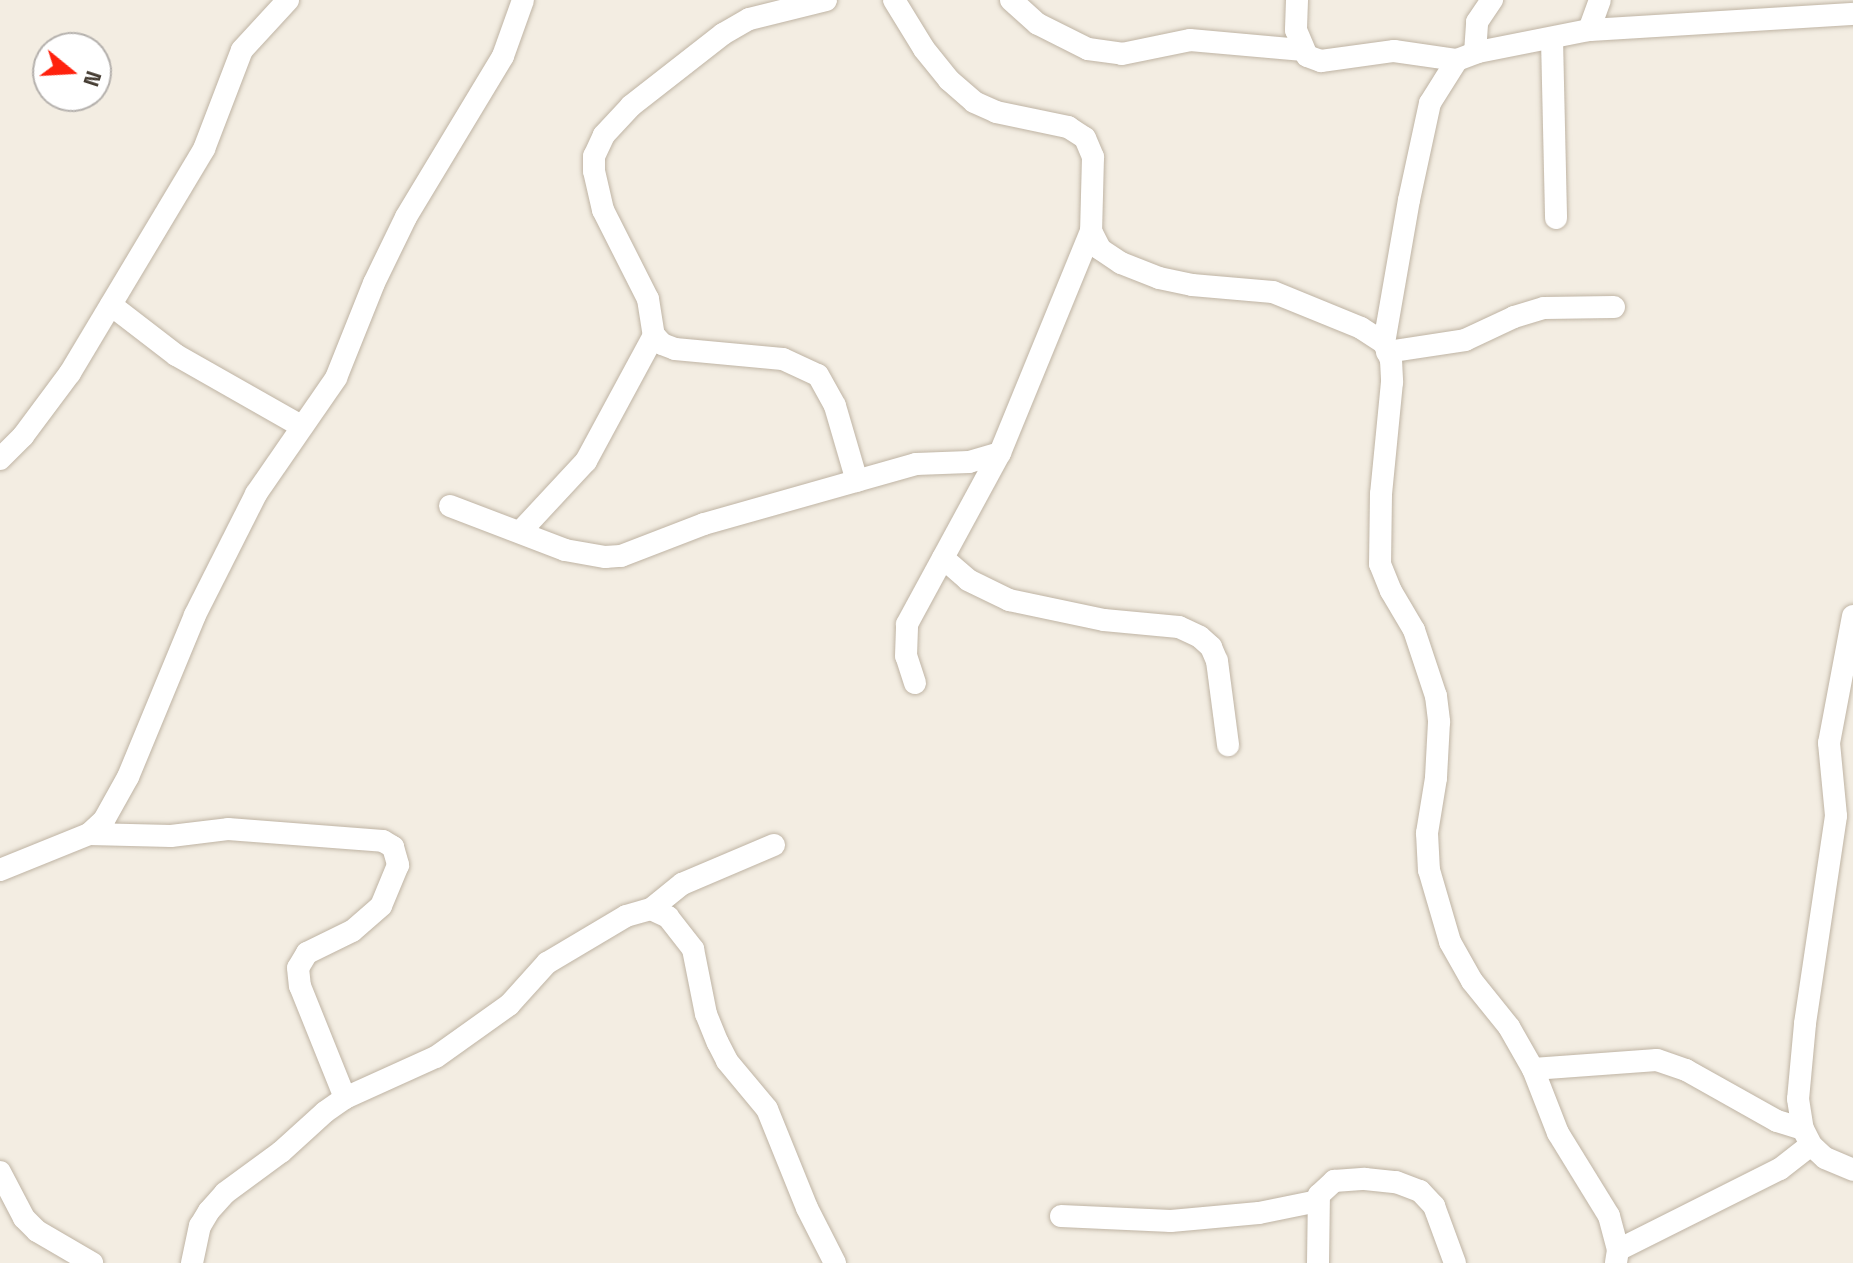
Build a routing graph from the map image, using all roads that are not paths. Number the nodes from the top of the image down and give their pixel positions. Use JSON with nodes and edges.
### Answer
{"nodes":[{"id":1,"x":288,"y":0,"type":"edge"},
{"id":2,"x":826,"y":0,"type":"edge"},
{"id":3,"x":894,"y":0,"type":"edge"},
{"id":4,"x":1011,"y":0,"type":"edge"},
{"id":5,"x":1297,"y":0,"type":"edge"},
{"id":6,"x":1492,"y":0,"type":"edge"},
{"id":7,"x":1600,"y":0,"type":"edge"},
{"id":8,"x":517,"y":2,"type":"edge"},
{"id":9,"x":1853,"y":14,"type":"edge"},
{"id":10,"x":1589,"y":30,"type":"junction"},
{"id":11,"x":1552,"y":39,"type":"junction"},
{"id":12,"x":1301,"y":50,"type":"junction"},
{"id":13,"x":1466,"y":56,"type":"junction"},
{"id":14,"x":1556,"y":218,"type":"dead end"},
{"id":15,"x":1091,"y":231,"type":"junction"},
{"id":16,"x":111,"y":305,"type":"junction"},
{"id":17,"x":1614,"y":307,"type":"dead end"},
{"id":18,"x":654,"y":335,"type":"junction"},
{"id":19,"x":1386,"y":348,"type":"junction"},
{"id":20,"x":301,"y":426,"type":"junction"},
{"id":21,"x":1000,"y":453,"type":"junction"},
{"id":22,"x":0,"y":459,"type":"edge"},
{"id":23,"x":857,"y":481,"type":"junction"},
{"id":24,"x":450,"y":506,"type":"dead end"},
{"id":25,"x":520,"y":532,"type":"junction"},
{"id":26,"x":943,"y":558,"type":"junction"},
{"id":27,"x":1853,"y":616,"type":"edge"},
{"id":28,"x":915,"y":683,"type":"dead end"},
{"id":29,"x":1228,"y":745,"type":"dead end"},
{"id":30,"x":1844,"y":816,"type":"edge"},
{"id":31,"x":89,"y":834,"type":"junction"},
{"id":32,"x":774,"y":845,"type":"dead end"},
{"id":33,"x":0,"y":870,"type":"edge"},
{"id":34,"x":651,"y":909,"type":"junction"},
{"id":35,"x":1533,"y":1069,"type":"junction"},
{"id":36,"x":345,"y":1098,"type":"junction"},
{"id":37,"x":1807,"y":1137,"type":"junction"},
{"id":38,"x":1853,"y":1170,"type":"edge"},
{"id":39,"x":0,"y":1172,"type":"edge"},
{"id":40,"x":1318,"y":1201,"type":"junction"},
{"id":41,"x":1061,"y":1216,"type":"dead end"},
{"id":42,"x":1617,"y":1257,"type":"edge"},
{"id":43,"x":92,"y":1263,"type":"edge"},
{"id":44,"x":192,"y":1263,"type":"edge"},
{"id":45,"x":835,"y":1263,"type":"edge"},
{"id":46,"x":1318,"y":1263,"type":"edge"},
{"id":47,"x":1455,"y":1263,"type":"edge"}],
"edges":[{"from":1,"to":16,"type":"street"},
{"from":2,"to":18,"type":"street"},
{"from":3,"to":15,"type":"street"},
{"from":4,"to":12,"type":"street"},
{"from":5,"to":12,"type":"street"},
{"from":6,"to":13,"type":"street"},
{"from":7,"to":10,"type":"street"},
{"from":8,"to":20,"type":"street"},
{"from":9,"to":10,"type":"street"},
{"from":10,"to":11,"type":"street"},
{"from":11,"to":13,"type":"street"},
{"from":11,"to":14,"type":"street"},
{"from":12,"to":13,"type":"street"},
{"from":13,"to":19,"type":"street"},
{"from":15,"to":19,"type":"street"},
{"from":15,"to":21,"type":"street"},
{"from":16,"to":20,"type":"street"},
{"from":16,"to":22,"type":"street"},
{"from":17,"to":19,"type":"street"},
{"from":18,"to":23,"type":"street"},
{"from":18,"to":25,"type":"street"},
{"from":19,"to":35,"type":"street"},
{"from":20,"to":31,"type":"street"},
{"from":21,"to":23,"type":"street"},
{"from":21,"to":26,"type":"street"},
{"from":23,"to":25,"type":"street"},
{"from":24,"to":25,"type":"street"},
{"from":26,"to":28,"type":"street"},
{"from":26,"to":29,"type":"street"},
{"from":27,"to":30,"type":"street"},
{"from":30,"to":37,"type":"street"},
{"from":31,"to":33,"type":"street"},
{"from":31,"to":36,"type":"street"},
{"from":32,"to":34,"type":"street"},
{"from":34,"to":36,"type":"street"},
{"from":34,"to":45,"type":"street"},
{"from":35,"to":37,"type":"street"},
{"from":35,"to":42,"type":"street"},
{"from":36,"to":44,"type":"street"},
{"from":37,"to":38,"type":"street"},
{"from":37,"to":42,"type":"street"},
{"from":39,"to":43,"type":"street"},
{"from":40,"to":41,"type":"street"},
{"from":40,"to":46,"type":"street"},
{"from":40,"to":47,"type":"street"}]}
